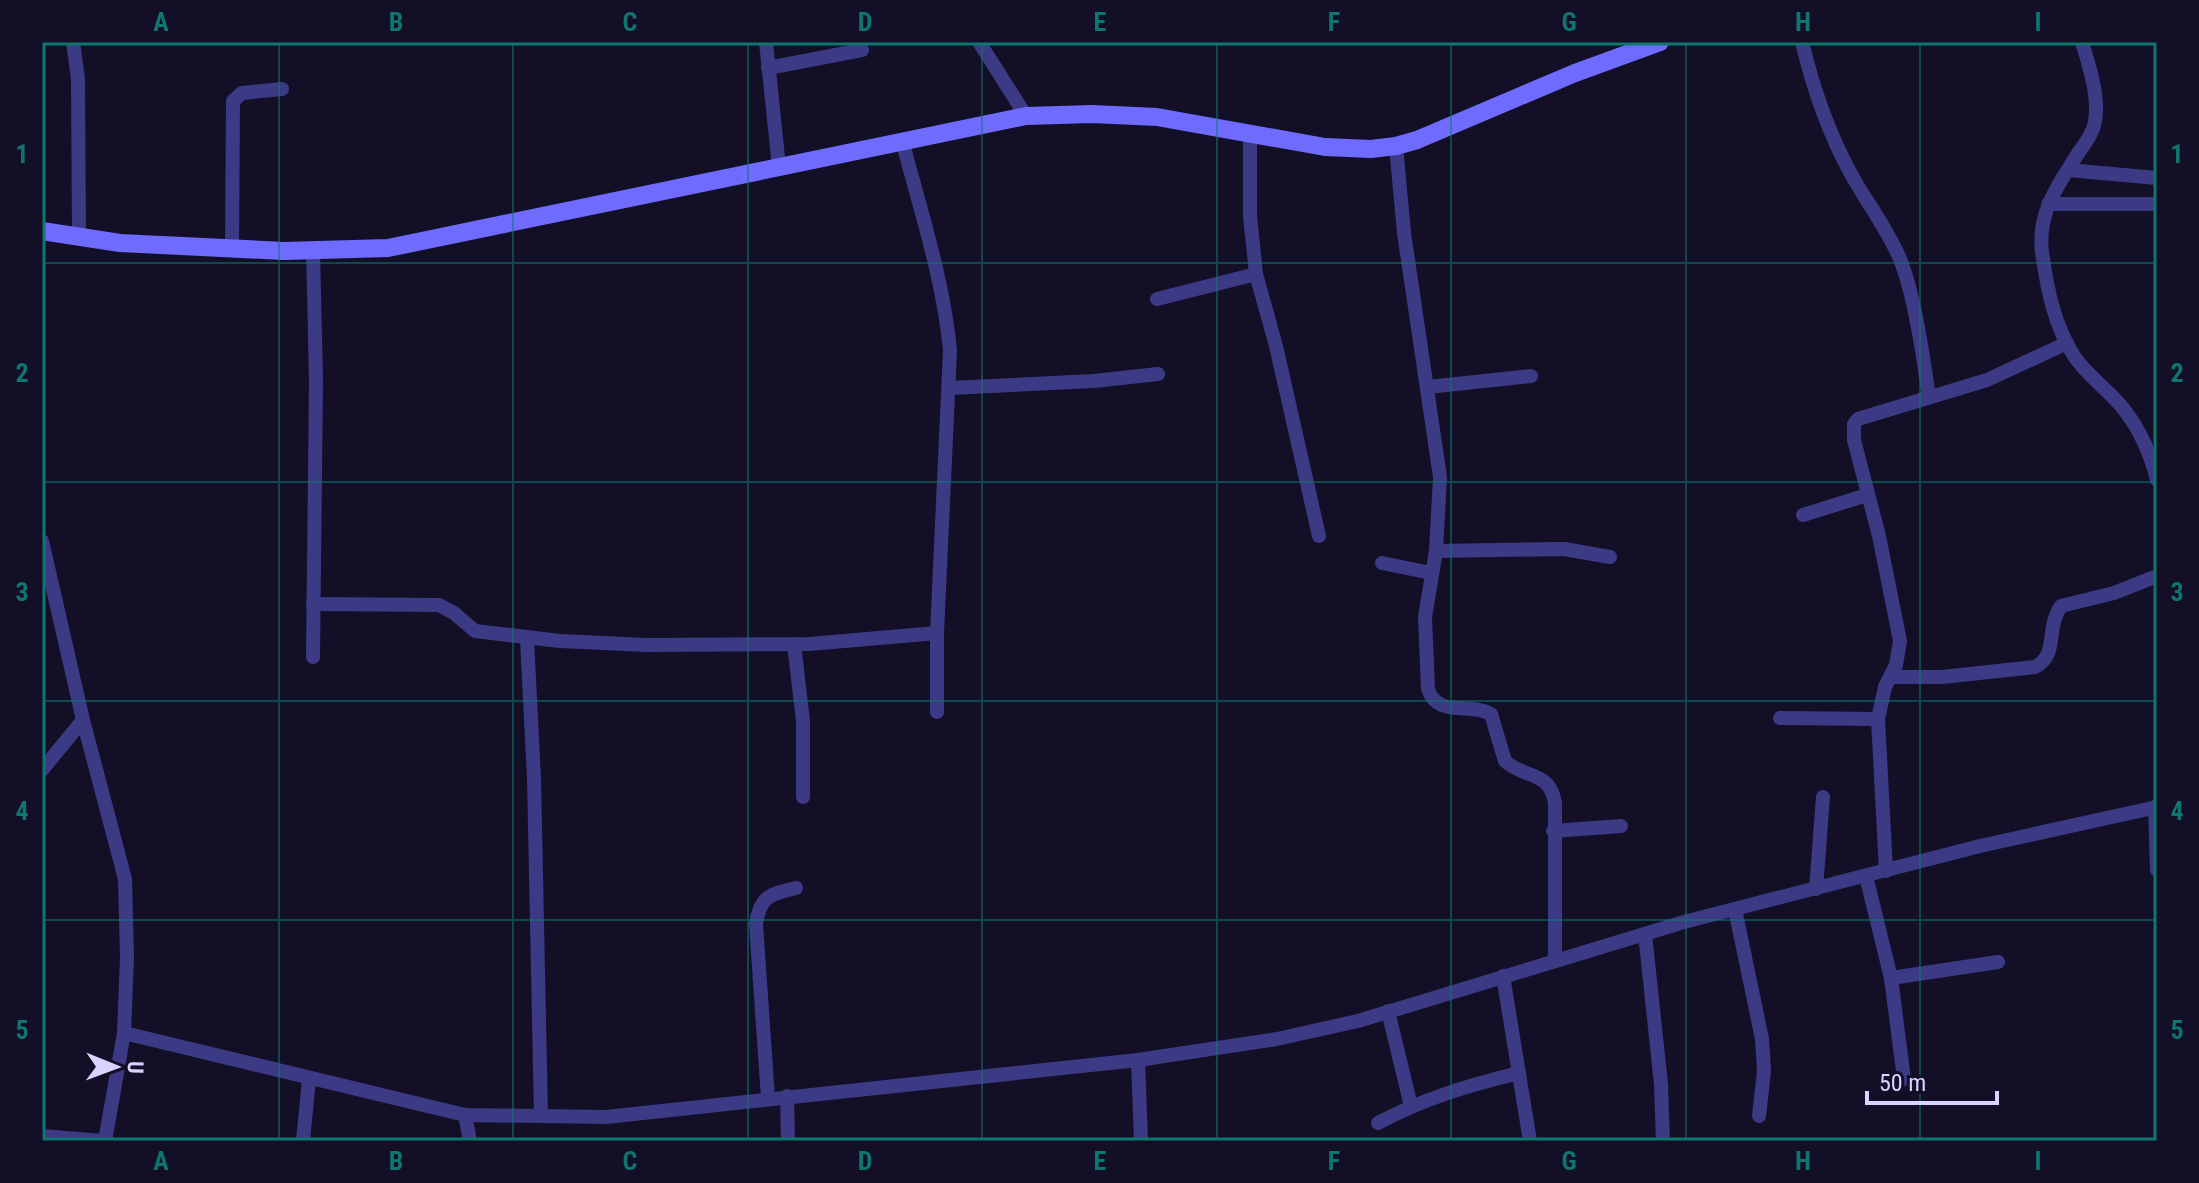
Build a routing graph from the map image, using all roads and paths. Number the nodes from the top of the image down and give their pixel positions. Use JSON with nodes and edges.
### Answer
{"nodes":[{"id":1,"x":73,"y":42,"type":"edge"},
{"id":2,"x":766,"y":42,"type":"edge"},
{"id":3,"x":979,"y":42,"type":"edge"},
{"id":4,"x":1660,"y":42,"type":"edge"},
{"id":5,"x":1802,"y":42,"type":"edge"},
{"id":6,"x":2082,"y":42,"type":"edge"},
{"id":7,"x":862,"y":50,"type":"dead end"},
{"id":8,"x":768,"y":68,"type":"junction"},
{"id":9,"x":282,"y":89,"type":"dead end"},
{"id":10,"x":1026,"y":116,"type":"junction"},
{"id":11,"x":1250,"y":134,"type":"junction"},
{"id":12,"x":902,"y":140,"type":"junction"},
{"id":13,"x":1396,"y":146,"type":"junction"},
{"id":14,"x":779,"y":167,"type":"junction"},
{"id":15,"x":2068,"y":170,"type":"junction"},
{"id":16,"x":2157,"y":178,"type":"edge"},
{"id":17,"x":2048,"y":204,"type":"junction"},
{"id":18,"x":2157,"y":204,"type":"edge"},
{"id":19,"x":42,"y":231,"type":"edge"},
{"id":20,"x":79,"y":237,"type":"junction"},
{"id":21,"x":232,"y":249,"type":"junction"},
{"id":22,"x":313,"y":250,"type":"junction"},
{"id":23,"x":1256,"y":274,"type":"junction"},
{"id":24,"x":1157,"y":299,"type":"dead end"},
{"id":25,"x":2067,"y":343,"type":"junction"},
{"id":26,"x":1158,"y":374,"type":"dead end"},
{"id":27,"x":1531,"y":376,"type":"dead end"},
{"id":28,"x":1428,"y":387,"type":"junction"},
{"id":29,"x":949,"y":388,"type":"junction"},
{"id":30,"x":1929,"y":397,"type":"junction"},
{"id":31,"x":2157,"y":480,"type":"edge"},
{"id":32,"x":1867,"y":495,"type":"junction"},
{"id":33,"x":1803,"y":515,"type":"dead end"},
{"id":34,"x":1319,"y":536,"type":"dead end"},
{"id":35,"x":42,"y":541,"type":"edge"},
{"id":36,"x":1436,"y":551,"type":"junction"},
{"id":37,"x":1610,"y":557,"type":"dead end"},
{"id":38,"x":1382,"y":563,"type":"dead end"},
{"id":39,"x":1431,"y":573,"type":"junction"},
{"id":40,"x":2157,"y":576,"type":"edge"},
{"id":41,"x":313,"y":604,"type":"junction"},
{"id":42,"x":937,"y":633,"type":"junction"},
{"id":43,"x":527,"y":639,"type":"junction"},
{"id":44,"x":794,"y":644,"type":"junction"},
{"id":45,"x":313,"y":657,"type":"dead end"},
{"id":46,"x":1890,"y":677,"type":"junction"},
{"id":47,"x":937,"y":712,"type":"dead end"},
{"id":48,"x":1780,"y":718,"type":"dead end"},
{"id":49,"x":1878,"y":719,"type":"junction"},
{"id":50,"x":83,"y":720,"type":"junction"},
{"id":51,"x":42,"y":770,"type":"edge"},
{"id":52,"x":803,"y":797,"type":"dead end"},
{"id":53,"x":1823,"y":797,"type":"dead end"},
{"id":54,"x":2156,"y":807,"type":"edge"},
{"id":55,"x":1621,"y":826,"type":"dead end"},
{"id":56,"x":1553,"y":831,"type":"junction"},
{"id":57,"x":2157,"y":870,"type":"edge"},
{"id":58,"x":1886,"y":871,"type":"junction"},
{"id":59,"x":1866,"y":876,"type":"junction"},
{"id":60,"x":796,"y":888,"type":"dead end"},
{"id":61,"x":1816,"y":889,"type":"junction"},
{"id":62,"x":1735,"y":909,"type":"junction"},
{"id":63,"x":1645,"y":934,"type":"junction"},
{"id":64,"x":1555,"y":960,"type":"junction"},
{"id":65,"x":1998,"y":962,"type":"dead end"},
{"id":66,"x":1503,"y":976,"type":"junction"},
{"id":67,"x":1891,"y":978,"type":"junction"},
{"id":68,"x":1388,"y":1011,"type":"junction"},
{"id":69,"x":124,"y":1033,"type":"junction"},
{"id":70,"x":1138,"y":1060,"type":"junction"},
{"id":71,"x":1519,"y":1073,"type":"junction"},
{"id":72,"x":309,"y":1079,"type":"junction"},
{"id":73,"x":1904,"y":1079,"type":"dead end"},
{"id":74,"x":787,"y":1096,"type":"junction"},
{"id":75,"x":768,"y":1098,"type":"junction"},
{"id":76,"x":1411,"y":1106,"type":"junction"},
{"id":77,"x":465,"y":1115,"type":"junction"},
{"id":78,"x":541,"y":1116,"type":"junction"},
{"id":79,"x":1759,"y":1116,"type":"dead end"},
{"id":80,"x":1378,"y":1123,"type":"dead end"},
{"id":81,"x":42,"y":1136,"type":"edge"},
{"id":82,"x":104,"y":1141,"type":"edge"},
{"id":83,"x":303,"y":1141,"type":"edge"},
{"id":84,"x":470,"y":1141,"type":"edge"},
{"id":85,"x":788,"y":1141,"type":"edge"},
{"id":86,"x":1141,"y":1141,"type":"edge"},
{"id":87,"x":1530,"y":1141,"type":"edge"},
{"id":88,"x":1663,"y":1141,"type":"edge"}],
"edges":[{"from":1,"to":20,"type":"street"},
{"from":2,"to":8,"type":"street"},
{"from":3,"to":10,"type":"street"},
{"from":4,"to":13,"type":"main road"},
{"from":5,"to":30,"type":"street"},
{"from":6,"to":15,"type":"street"},
{"from":7,"to":8,"type":"street"},
{"from":8,"to":14,"type":"street"},
{"from":9,"to":21,"type":"street"},
{"from":10,"to":11,"type":"main road"},
{"from":10,"to":12,"type":"main road"},
{"from":11,"to":13,"type":"main road"},
{"from":11,"to":23,"type":"street"},
{"from":12,"to":14,"type":"main road"},
{"from":12,"to":29,"type":"street"},
{"from":13,"to":28,"type":"street"},
{"from":14,"to":22,"type":"main road"},
{"from":15,"to":16,"type":"street"},
{"from":15,"to":17,"type":"street"},
{"from":17,"to":18,"type":"street"},
{"from":17,"to":25,"type":"street"},
{"from":19,"to":20,"type":"main road"},
{"from":20,"to":21,"type":"main road"},
{"from":21,"to":22,"type":"main road"},
{"from":22,"to":41,"type":"street"},
{"from":23,"to":24,"type":"street"},
{"from":23,"to":34,"type":"street"},
{"from":25,"to":30,"type":"street"},
{"from":25,"to":31,"type":"street"},
{"from":26,"to":29,"type":"street"},
{"from":27,"to":28,"type":"street"},
{"from":28,"to":36,"type":"street"},
{"from":29,"to":42,"type":"street"},
{"from":30,"to":32,"type":"street"},
{"from":32,"to":33,"type":"street"},
{"from":32,"to":46,"type":"street"},
{"from":35,"to":50,"type":"street"},
{"from":36,"to":37,"type":"street"},
{"from":36,"to":39,"type":"street"},
{"from":38,"to":39,"type":"street"},
{"from":39,"to":56,"type":"street"},
{"from":40,"to":46,"type":"street"},
{"from":41,"to":43,"type":"street"},
{"from":41,"to":45,"type":"street"},
{"from":42,"to":44,"type":"street"},
{"from":42,"to":47,"type":"street"},
{"from":43,"to":44,"type":"street"},
{"from":43,"to":78,"type":"street"},
{"from":44,"to":52,"type":"street"},
{"from":46,"to":49,"type":"street"},
{"from":48,"to":49,"type":"street"},
{"from":49,"to":58,"type":"street"},
{"from":50,"to":51,"type":"street"},
{"from":50,"to":69,"type":"street"},
{"from":53,"to":61,"type":"street"},
{"from":54,"to":57,"type":"street"},
{"from":54,"to":58,"type":"street"},
{"from":55,"to":56,"type":"street"},
{"from":56,"to":64,"type":"street"},
{"from":58,"to":59,"type":"street"},
{"from":59,"to":61,"type":"street"},
{"from":59,"to":67,"type":"street"},
{"from":60,"to":75,"type":"street"},
{"from":61,"to":62,"type":"street"},
{"from":62,"to":63,"type":"street"},
{"from":62,"to":79,"type":"street"},
{"from":63,"to":64,"type":"street"},
{"from":63,"to":88,"type":"street"},
{"from":64,"to":66,"type":"street"},
{"from":65,"to":67,"type":"street"},
{"from":66,"to":68,"type":"street"},
{"from":66,"to":71,"type":"street"},
{"from":67,"to":73,"type":"street"},
{"from":68,"to":70,"type":"street"},
{"from":68,"to":76,"type":"street"},
{"from":69,"to":72,"type":"street"},
{"from":69,"to":82,"type":"street"},
{"from":70,"to":74,"type":"street"},
{"from":70,"to":86,"type":"street"},
{"from":71,"to":76,"type":"street"},
{"from":71,"to":87,"type":"street"},
{"from":72,"to":77,"type":"street"},
{"from":72,"to":83,"type":"street"},
{"from":74,"to":75,"type":"street"},
{"from":74,"to":85,"type":"street"},
{"from":75,"to":78,"type":"street"},
{"from":76,"to":80,"type":"street"},
{"from":77,"to":78,"type":"street"},
{"from":77,"to":84,"type":"street"},
{"from":81,"to":82,"type":"street"}]}
